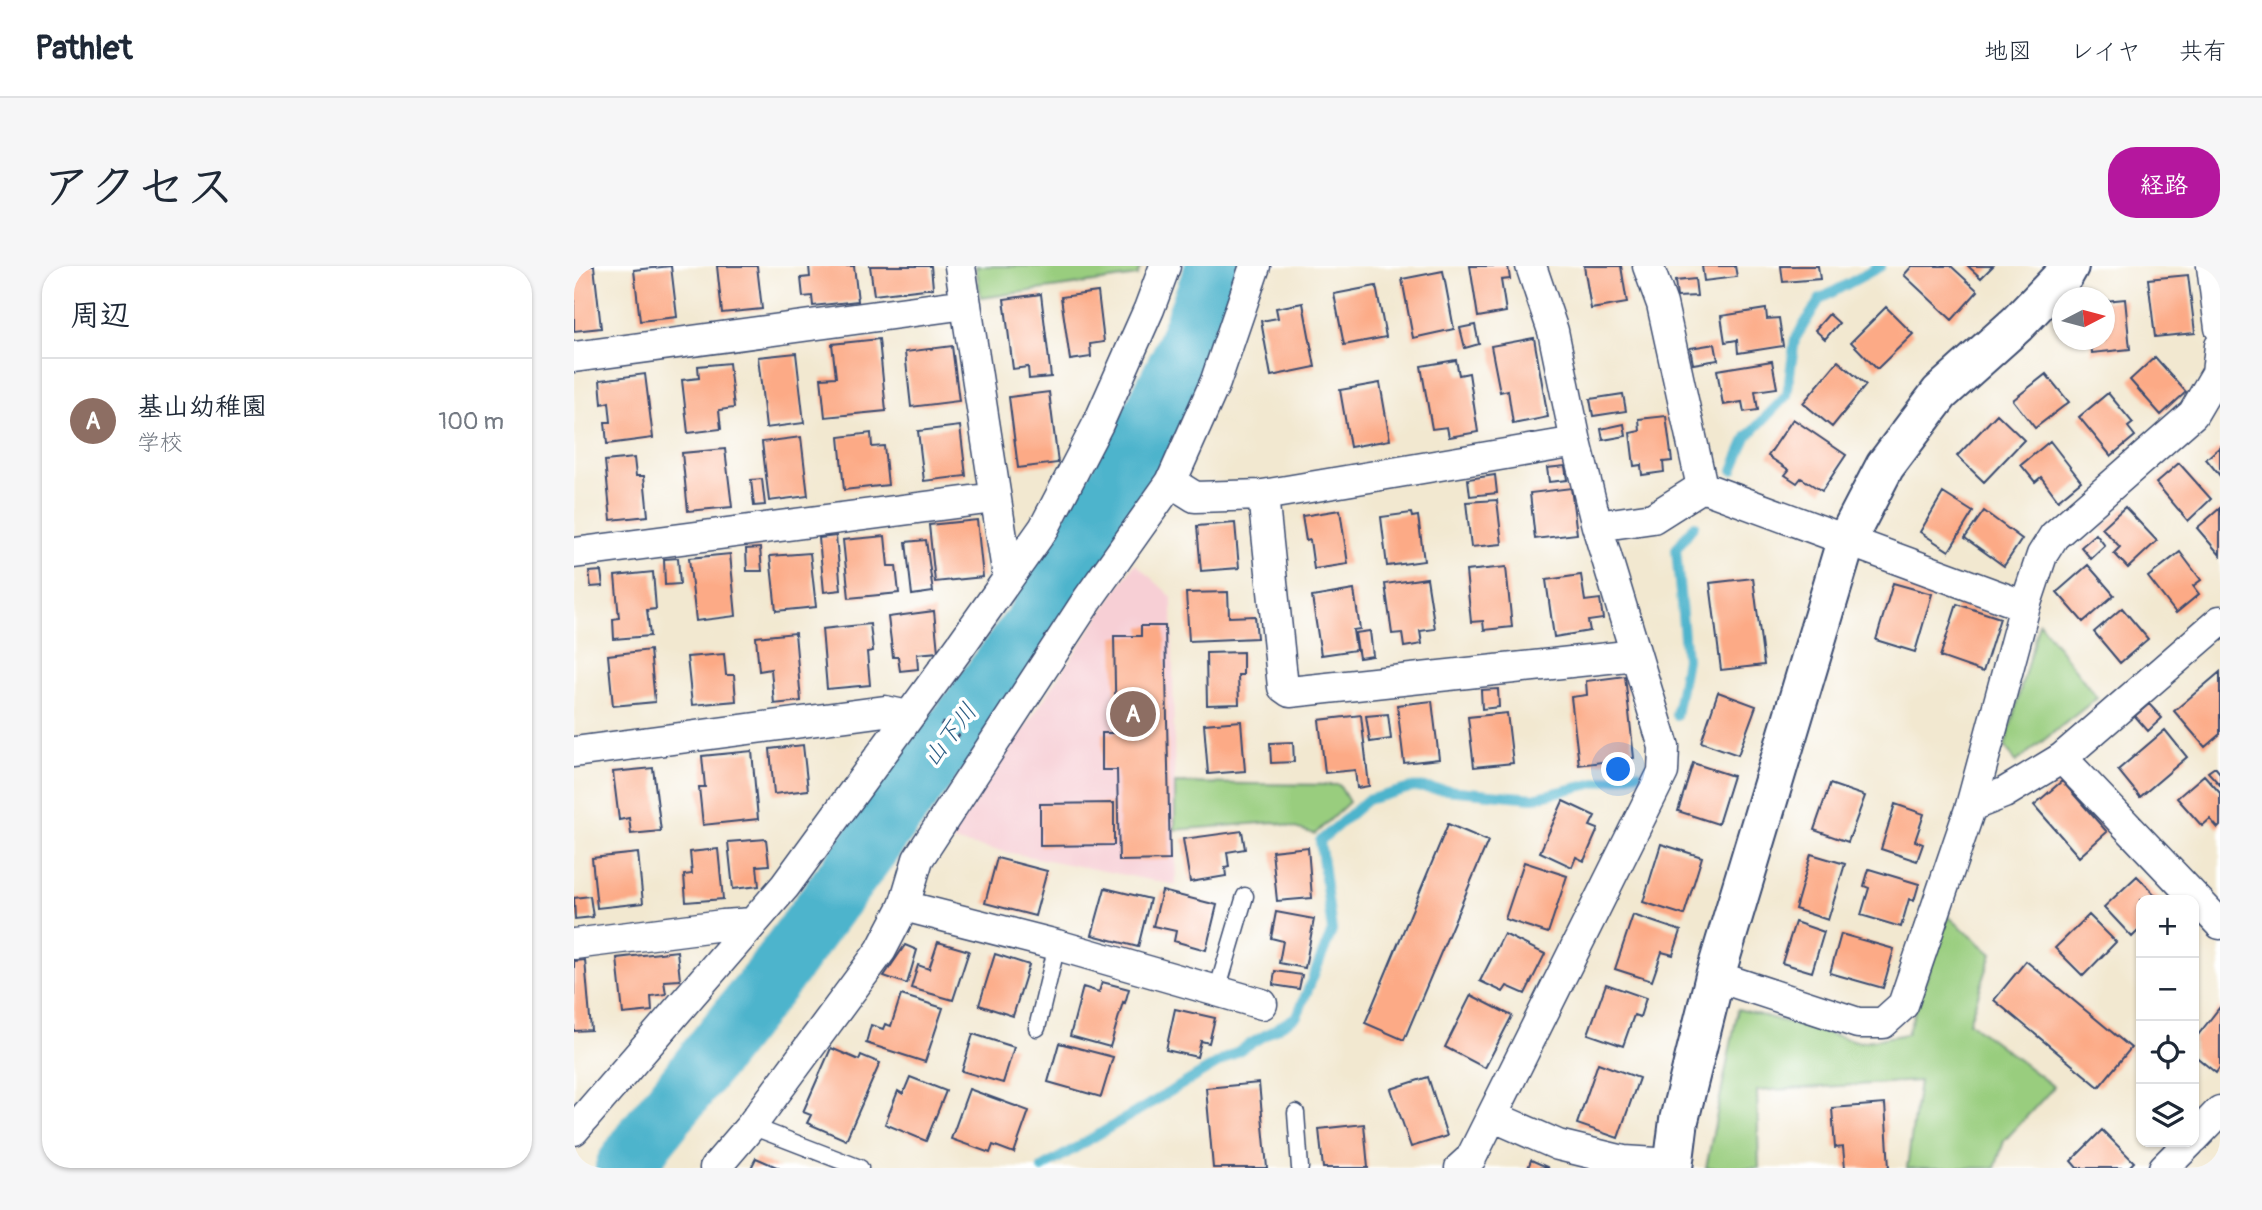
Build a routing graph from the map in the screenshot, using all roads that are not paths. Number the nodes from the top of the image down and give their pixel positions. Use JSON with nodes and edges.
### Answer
{"nodes":[{"id":1,"x":960,"y":266,"type":"edge"},
{"id":2,"x":1165,"y":266,"type":"edge"},
{"id":3,"x":1255,"y":266,"type":"edge"},
{"id":4,"x":1531,"y":266,"type":"edge"},
{"id":5,"x":1648,"y":266,"type":"edge"},
{"id":6,"x":2068,"y":266,"type":"edge"},
{"id":7,"x":2215,"y":266,"type":"edge"},
{"id":8,"x":966,"y":304,"type":"junction"},
{"id":9,"x":2220,"y":328,"type":"edge"},
{"id":10,"x":2220,"y":346,"type":"edge"},
{"id":11,"x":574,"y":357,"type":"edge"},
{"id":12,"x":1576,"y":442,"type":"junction"},
{"id":13,"x":1171,"y":482,"type":"junction"},
{"id":14,"x":1702,"y":487,"type":"junction"},
{"id":15,"x":1263,"y":495,"type":"junction"},
{"id":16,"x":994,"y":498,"type":"junction"},
{"id":17,"x":1597,"y":526,"type":"junction"},
{"id":18,"x":1846,"y":541,"type":"junction"},
{"id":19,"x":574,"y":553,"type":"edge"},
{"id":20,"x":1008,"y":577,"type":"junction"},
{"id":21,"x":2025,"y":606,"type":"junction"},
{"id":22,"x":2220,"y":621,"type":"edge"},
{"id":23,"x":1636,"y":655,"type":"junction"},
{"id":24,"x":908,"y":716,"type":"junction"},
{"id":25,"x":574,"y":752,"type":"edge"},
{"id":26,"x":2062,"y":758,"type":"junction"},
{"id":27,"x":1970,"y":806,"type":"junction"},
{"id":28,"x":1245,"y":896,"type":"dead end"},
{"id":29,"x":904,"y":906,"type":"junction"},
{"id":30,"x":753,"y":923,"type":"junction"},
{"id":31,"x":2220,"y":924,"type":"edge"},
{"id":32,"x":574,"y":944,"type":"edge"},
{"id":33,"x":1057,"y":945,"type":"junction"},
{"id":34,"x":1715,"y":976,"type":"junction"},
{"id":35,"x":1217,"y":991,"type":"junction"},
{"id":36,"x":1262,"y":1004,"type":"dead end"},
{"id":37,"x":1037,"y":1028,"type":"dead end"},
{"id":38,"x":2220,"y":1111,"type":"edge"},
{"id":39,"x":1296,"y":1113,"type":"dead end"},
{"id":40,"x":1492,"y":1116,"type":"junction"},
{"id":41,"x":751,"y":1126,"type":"junction"},
{"id":42,"x":574,"y":1130,"type":"edge"},
{"id":43,"x":2199,"y":1133,"type":"edge"},
{"id":44,"x":2185,"y":1147,"type":"edge"},
{"id":45,"x":1673,"y":1166,"type":"edge"},
{"id":46,"x":715,"y":1168,"type":"edge"},
{"id":47,"x":860,"y":1168,"type":"edge"},
{"id":48,"x":1300,"y":1168,"type":"edge"},
{"id":49,"x":1461,"y":1168,"type":"edge"},
{"id":50,"x":2164,"y":1168,"type":"edge"}],
"edges":[{"from":1,"to":8,"type":"street"},
{"from":2,"to":20,"type":"street"},
{"from":3,"to":13,"type":"street"},
{"from":4,"to":12,"type":"street"},
{"from":5,"to":14,"type":"street"},
{"from":6,"to":18,"type":"street"},
{"from":7,"to":9,"type":"street"},
{"from":8,"to":11,"type":"street"},
{"from":8,"to":16,"type":"street"},
{"from":10,"to":21,"type":"street"},
{"from":12,"to":15,"type":"street"},
{"from":12,"to":17,"type":"street"},
{"from":13,"to":15,"type":"street"},
{"from":13,"to":29,"type":"street"},
{"from":14,"to":17,"type":"street"},
{"from":14,"to":18,"type":"street"},
{"from":15,"to":23,"type":"street"},
{"from":16,"to":19,"type":"street"},
{"from":16,"to":20,"type":"street"},
{"from":17,"to":23,"type":"street"},
{"from":18,"to":21,"type":"street"},
{"from":18,"to":34,"type":"street"},
{"from":20,"to":24,"type":"street"},
{"from":21,"to":27,"type":"street"},
{"from":22,"to":26,"type":"street"},
{"from":23,"to":40,"type":"street"},
{"from":24,"to":25,"type":"street"},
{"from":24,"to":30,"type":"street"},
{"from":26,"to":27,"type":"street"},
{"from":26,"to":31,"type":"street"},
{"from":27,"to":34,"type":"street"},
{"from":28,"to":35,"type":"lane"},
{"from":29,"to":33,"type":"street"},
{"from":29,"to":41,"type":"street"},
{"from":30,"to":32,"type":"street"},
{"from":30,"to":42,"type":"street"},
{"from":33,"to":35,"type":"street"},
{"from":33,"to":37,"type":"lane"},
{"from":34,"to":45,"type":"street"},
{"from":35,"to":36,"type":"street"},
{"from":38,"to":43,"type":"street"},
{"from":39,"to":48,"type":"lane"},
{"from":40,"to":45,"type":"street"},
{"from":40,"to":49,"type":"street"},
{"from":41,"to":46,"type":"street"},
{"from":41,"to":47,"type":"lane"},
{"from":44,"to":50,"type":"street"}]}
